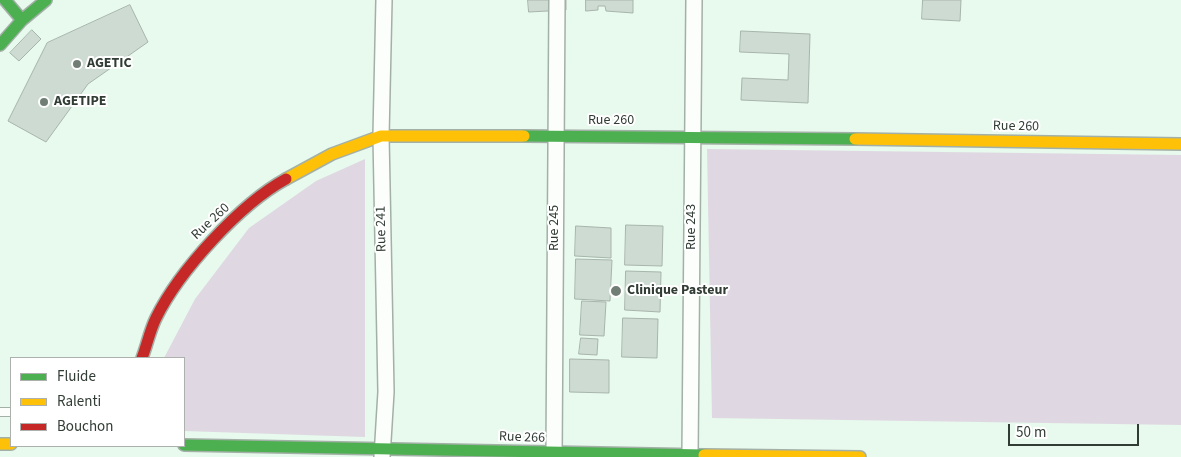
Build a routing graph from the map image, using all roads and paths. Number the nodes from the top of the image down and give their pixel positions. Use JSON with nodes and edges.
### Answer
{"nodes":[{"id":1,"x":6,"y":0,"type":"edge"},
{"id":2,"x":46,"y":0,"type":"edge"},
{"id":3,"x":384,"y":0,"type":"edge"},
{"id":4,"x":557,"y":0,"type":"edge"},
{"id":5,"x":694,"y":0,"type":"edge"},
{"id":6,"x":22,"y":20,"type":"junction"},
{"id":7,"x":0,"y":46,"type":"edge"},
{"id":8,"x":381,"y":136,"type":"junction"},
{"id":9,"x":556,"y":136,"type":"junction"},
{"id":10,"x":692,"y":136,"type":"junction"},
{"id":11,"x":1181,"y":144,"type":"edge"},
{"id":12,"x":142,"y":357,"type":"edge"},
{"id":13,"x":185,"y":445,"type":"edge"},
{"id":14,"x":382,"y":453,"type":"edge"},
{"id":15,"x":690,"y":454,"type":"junction"},
{"id":16,"x":554,"y":456,"type":"edge"},
{"id":17,"x":860,"y":457,"type":"edge"}],
"edges":[{"from":1,"to":6,"type":"street"},
{"from":2,"to":6,"type":"street"},
{"from":3,"to":8,"type":"street","name":"Rue 241"},
{"from":4,"to":9,"type":"street","name":"Rue 245"},
{"from":5,"to":10,"type":"street","name":"Rue 243"},
{"from":6,"to":7,"type":"street"},
{"from":8,"to":9,"type":"street","name":"Rue 260"},
{"from":8,"to":12,"type":"street","name":"Rue 260"},
{"from":8,"to":14,"type":"street","name":"Rue 241"},
{"from":9,"to":10,"type":"street","name":"Rue 260"},
{"from":9,"to":16,"type":"street","name":"Rue 245"},
{"from":10,"to":11,"type":"street","name":"Rue 260"},
{"from":10,"to":15,"type":"street","name":"Rue 243"},
{"from":13,"to":14,"type":"street","name":"Rue 266"},
{"from":14,"to":16,"type":"street","name":"Rue 266"},
{"from":15,"to":16,"type":"street","name":"Rue 266"},
{"from":15,"to":17,"type":"street","name":"Rue 266"}]}
